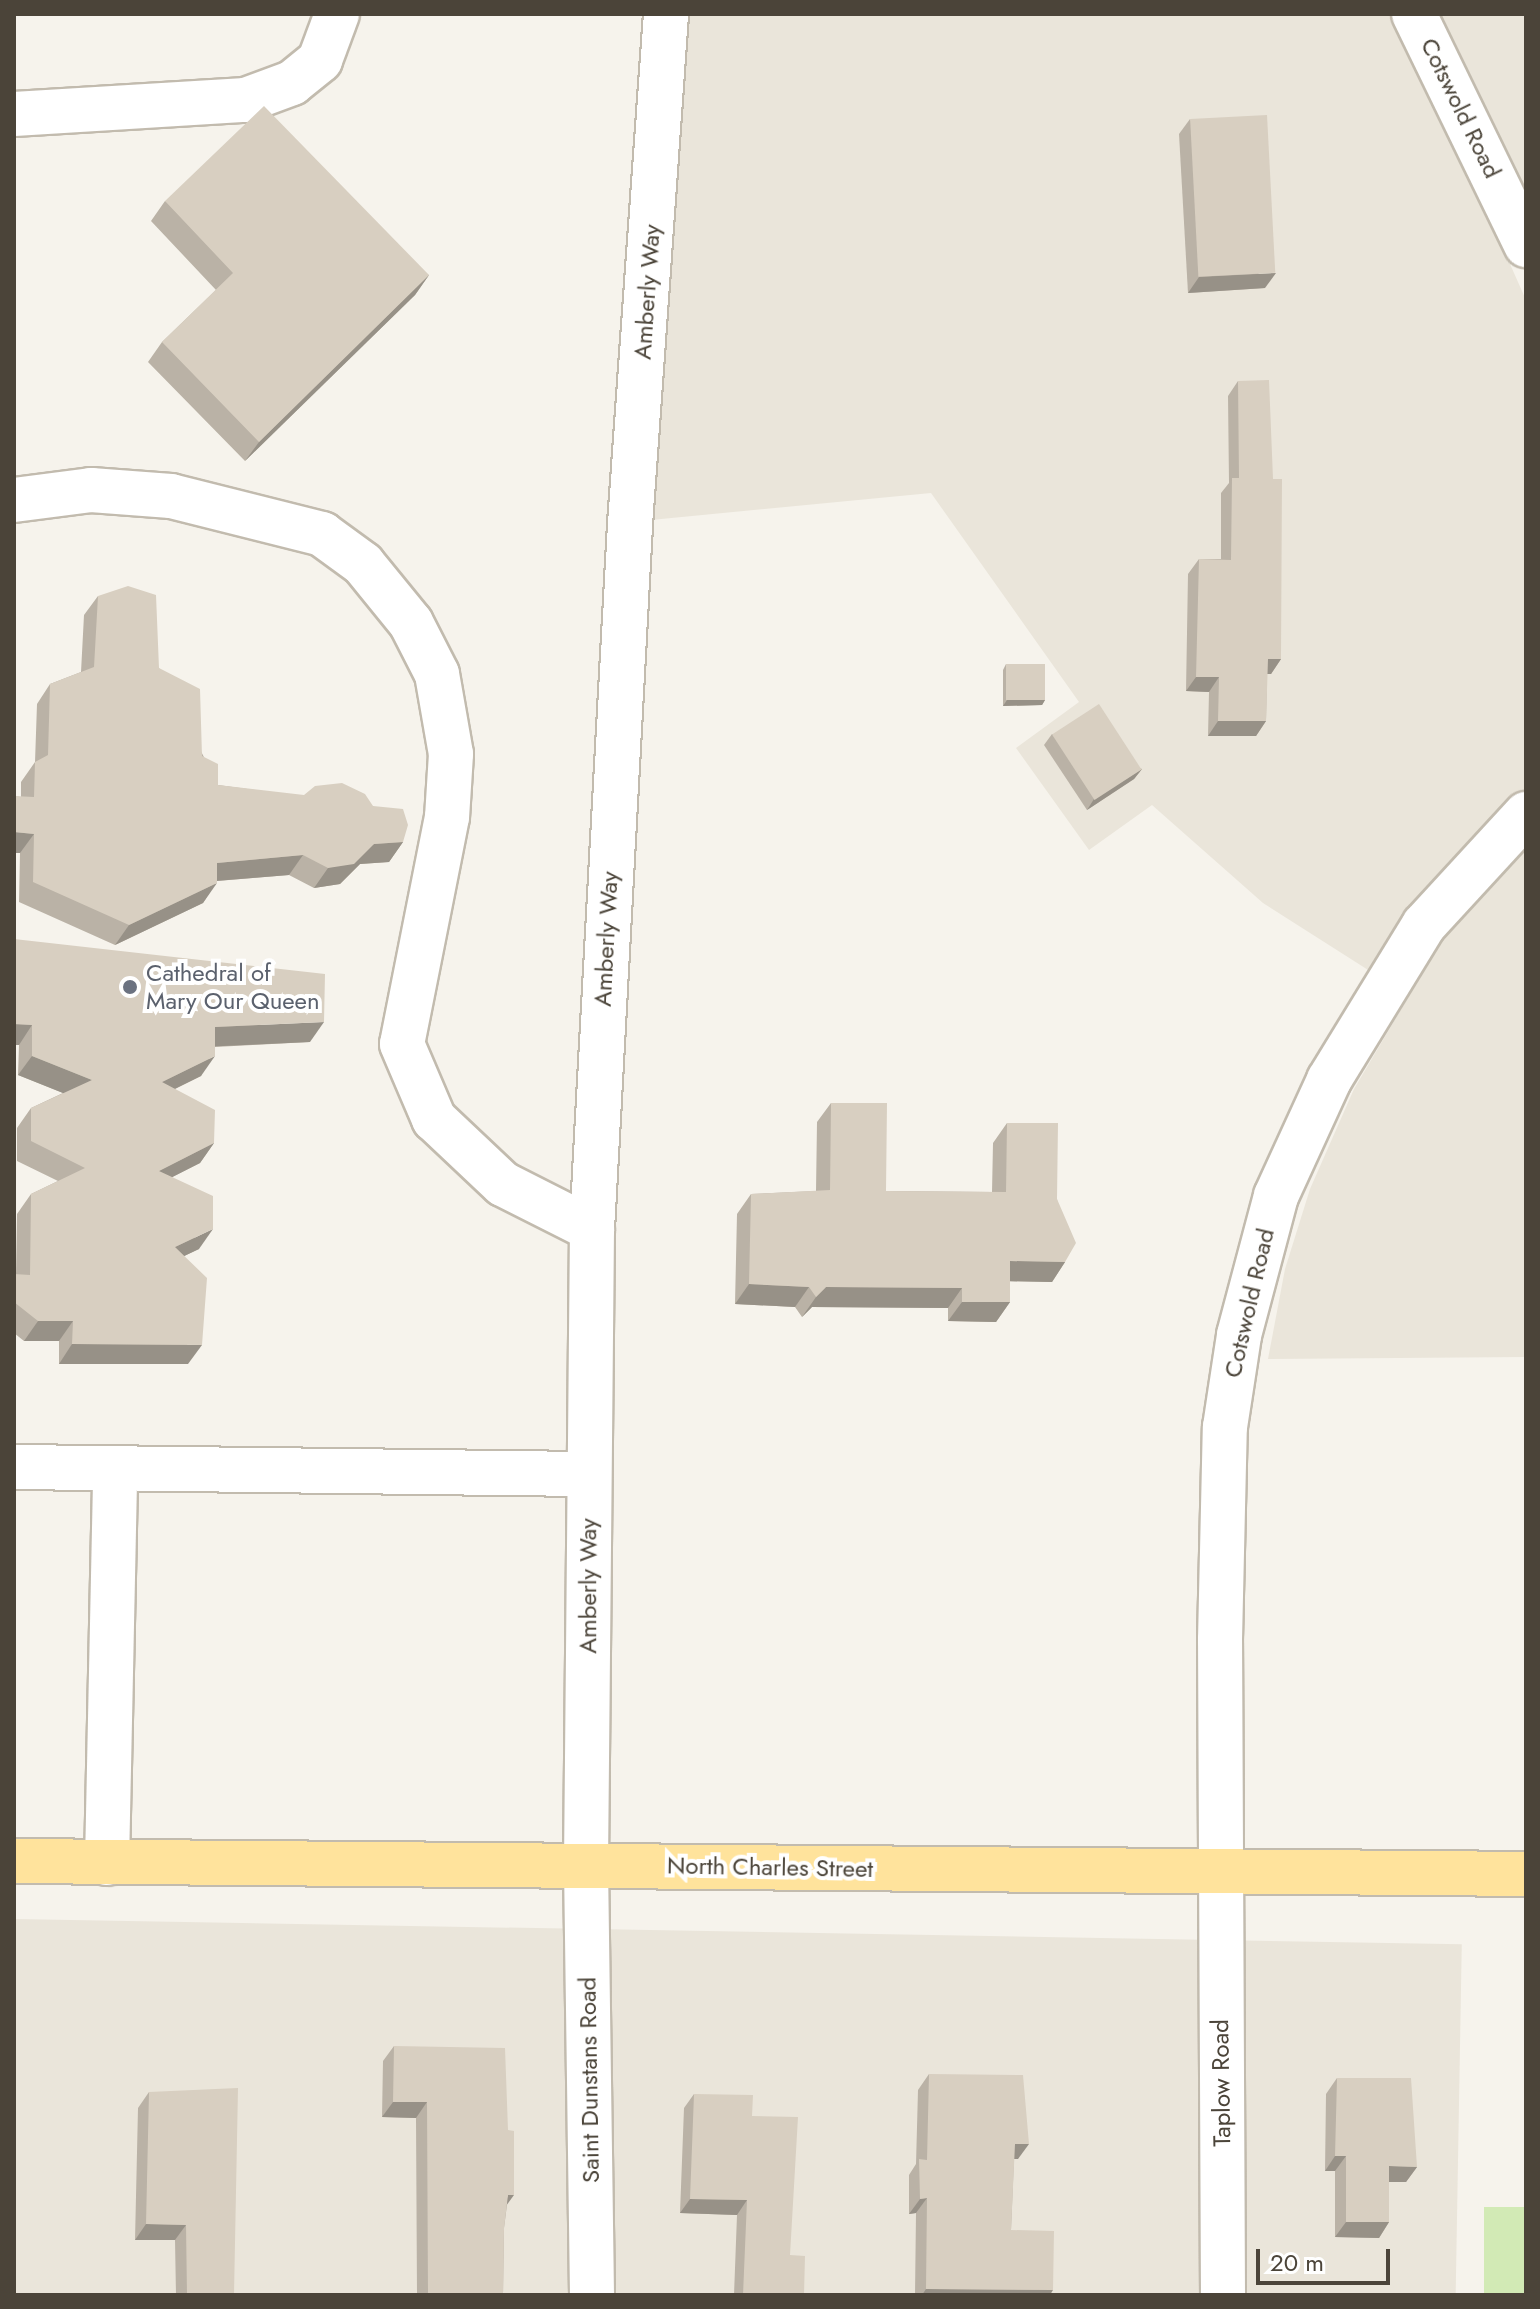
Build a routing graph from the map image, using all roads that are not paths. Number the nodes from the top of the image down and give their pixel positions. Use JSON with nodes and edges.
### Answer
{"nodes":[{"id":1,"x":337,"y":14,"type":"edge"},
{"id":2,"x":666,"y":14,"type":"edge"},
{"id":3,"x":1414,"y":14,"type":"edge"},
{"id":4,"x":14,"y":114,"type":"edge"},
{"id":5,"x":1526,"y":245,"type":"edge"},
{"id":6,"x":14,"y":500,"type":"edge"},
{"id":7,"x":1526,"y":814,"type":"edge"},
{"id":8,"x":592,"y":1229,"type":"junction"},
{"id":9,"x":14,"y":1467,"type":"edge"},
{"id":10,"x":115,"y":1468,"type":"junction"},
{"id":11,"x":589,"y":1474,"type":"junction"},
{"id":12,"x":14,"y":1861,"type":"edge"},
{"id":13,"x":107,"y":1863,"type":"junction"},
{"id":14,"x":586,"y":1865,"type":"junction"},
{"id":15,"x":1218,"y":1871,"type":"junction"},
{"id":16,"x":1526,"y":1874,"type":"edge"},
{"id":17,"x":592,"y":2295,"type":"edge"},
{"id":18,"x":1223,"y":2295,"type":"edge"}],
"edges":[{"from":1,"to":4,"type":"street"},
{"from":2,"to":8,"type":"street","name":"Amberly Way"},
{"from":3,"to":5,"type":"street","name":"Cotswold Road"},
{"from":6,"to":8,"type":"street"},
{"from":7,"to":15,"type":"street","name":"Cotswold Road"},
{"from":8,"to":11,"type":"street","name":"Amberly Way"},
{"from":9,"to":10,"type":"street"},
{"from":10,"to":11,"type":"street"},
{"from":10,"to":13,"type":"street"},
{"from":11,"to":14,"type":"street","name":"Amberly Way"},
{"from":12,"to":13,"type":"main road","name":"North Charles Street"},
{"from":13,"to":14,"type":"main road","name":"North Charles Street"},
{"from":14,"to":15,"type":"main road","name":"North Charles Street"},
{"from":14,"to":17,"type":"street","name":"Saint Dunstans Road"},
{"from":15,"to":16,"type":"main road","name":"North Charles Street"},
{"from":15,"to":18,"type":"street","name":"Taplow Road"}]}
